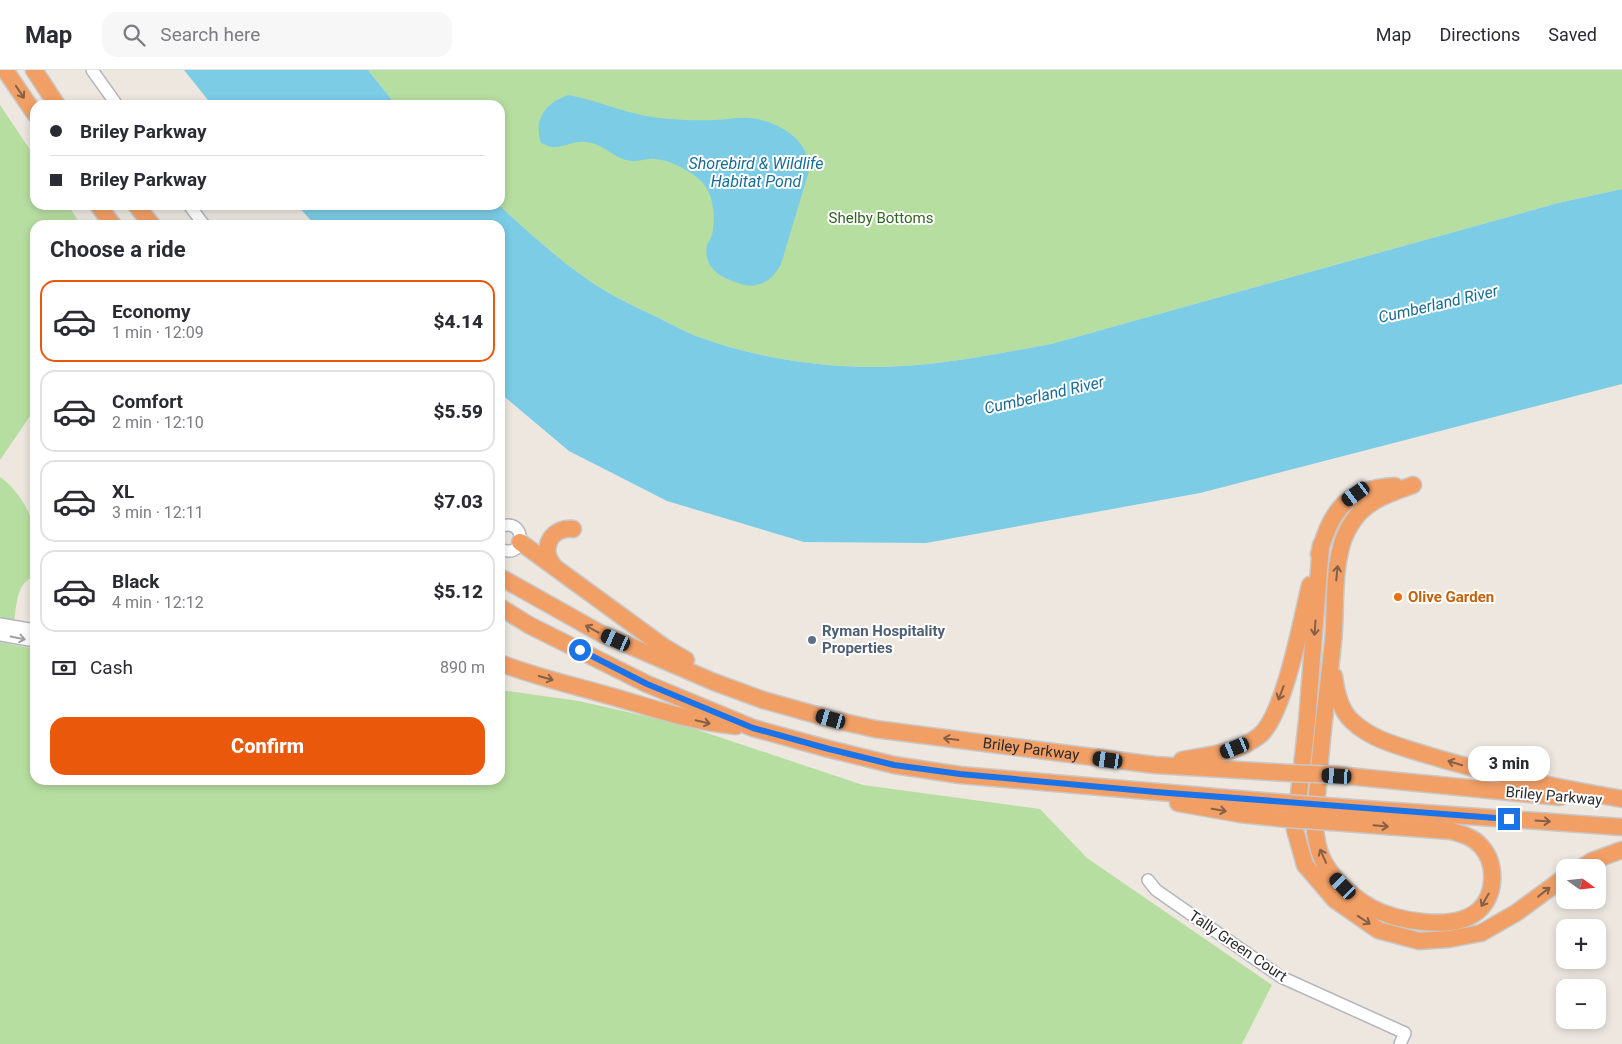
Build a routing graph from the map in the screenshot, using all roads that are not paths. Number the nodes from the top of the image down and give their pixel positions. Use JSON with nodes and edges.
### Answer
{"nodes":[{"id":1,"x":6,"y":70,"type":"edge"},
{"id":2,"x":34,"y":70,"type":"edge"},
{"id":3,"x":92,"y":70,"type":"edge"},
{"id":4,"x":54,"y":100,"type":"edge"},
{"id":5,"x":113,"y":100,"type":"edge"},
{"id":6,"x":30,"y":106,"type":"edge"},
{"id":7,"x":140,"y":210,"type":"edge"},
{"id":8,"x":148,"y":220,"type":"edge"},
{"id":9,"x":1335,"y":515,"type":"junction"},
{"id":10,"x":1350,"y":524,"type":"junction"},
{"id":11,"x":505,"y":525,"type":"edge"},
{"id":12,"x":573,"y":529,"type":"dead end"},
{"id":13,"x":520,"y":542,"type":"junction"},
{"id":14,"x":1321,"y":545,"type":"junction"},
{"id":15,"x":505,"y":552,"type":"edge"},
{"id":16,"x":552,"y":566,"type":"junction"},
{"id":17,"x":505,"y":580,"type":"edge"},
{"id":18,"x":505,"y":610,"type":"edge"},
{"id":19,"x":0,"y":624,"type":"edge"},
{"id":20,"x":30,"y":629,"type":"edge"},
{"id":21,"x":0,"y":635,"type":"edge"},
{"id":22,"x":1333,"y":639,"type":"junction"},
{"id":23,"x":30,"y":640,"type":"edge"},
{"id":24,"x":505,"y":665,"type":"edge"},
{"id":25,"x":800,"y":710,"type":"junction"},
{"id":26,"x":753,"y":728,"type":"junction"},
{"id":27,"x":1155,"y":765,"type":"junction"},
{"id":28,"x":1622,"y":799,"type":"edge"},
{"id":29,"x":1622,"y":803,"type":"edge"},
{"id":30,"x":1335,"y":814,"type":"junction"},
{"id":31,"x":1622,"y":826,"type":"edge"},
{"id":32,"x":1622,"y":850,"type":"edge"},
{"id":33,"x":1595,"y":859,"type":"edge"},
{"id":34,"x":1148,"y":880,"type":"dead end"},
{"id":35,"x":1556,"y":884,"type":"edge"},
{"id":36,"x":1400,"y":1044,"type":"edge"}],
"edges":[{"from":1,"to":6,"type":"highway","one_way":true},
{"from":2,"to":4,"type":"highway"},
{"from":3,"to":5,"type":"street"},
{"from":7,"to":8,"type":"highway"},
{"from":9,"to":10,"type":"highway"},
{"from":9,"to":10,"type":"highway"},
{"from":9,"to":14,"type":"highway"},
{"from":22,"to":10,"type":"highway","one_way":true},
{"from":11,"to":13,"type":"street"},
{"from":12,"to":16,"type":"highway"},
{"from":13,"to":15,"type":"street"},
{"from":13,"to":16,"type":"highway"},
{"from":14,"to":27,"type":"highway","one_way":true},
{"from":14,"to":35,"type":"highway","one_way":true},
{"from":16,"to":25,"type":"highway"},
{"from":25,"to":17,"type":"highway","name":"Briley Parkway","one_way":true},
{"from":18,"to":26,"type":"highway","name":"Briley Parkway"},
{"from":19,"to":20,"type":"street"},
{"from":21,"to":23,"type":"street","one_way":true},
{"from":28,"to":22,"type":"highway","one_way":true},
{"from":30,"to":22,"type":"highway","one_way":true},
{"from":24,"to":26,"type":"highway","one_way":true},
{"from":27,"to":25,"type":"highway","name":"Briley Parkway","one_way":true},
{"from":26,"to":30,"type":"highway","name":"Briley Parkway","one_way":true,"bridge":true},
{"from":27,"to":29,"type":"highway","name":"Briley Parkway","bridge":true},
{"from":30,"to":31,"type":"highway","name":"Briley Parkway","one_way":true},
{"from":32,"to":33,"type":"highway"},
{"from":34,"to":36,"type":"street","name":"Tally Green Court"}]}
